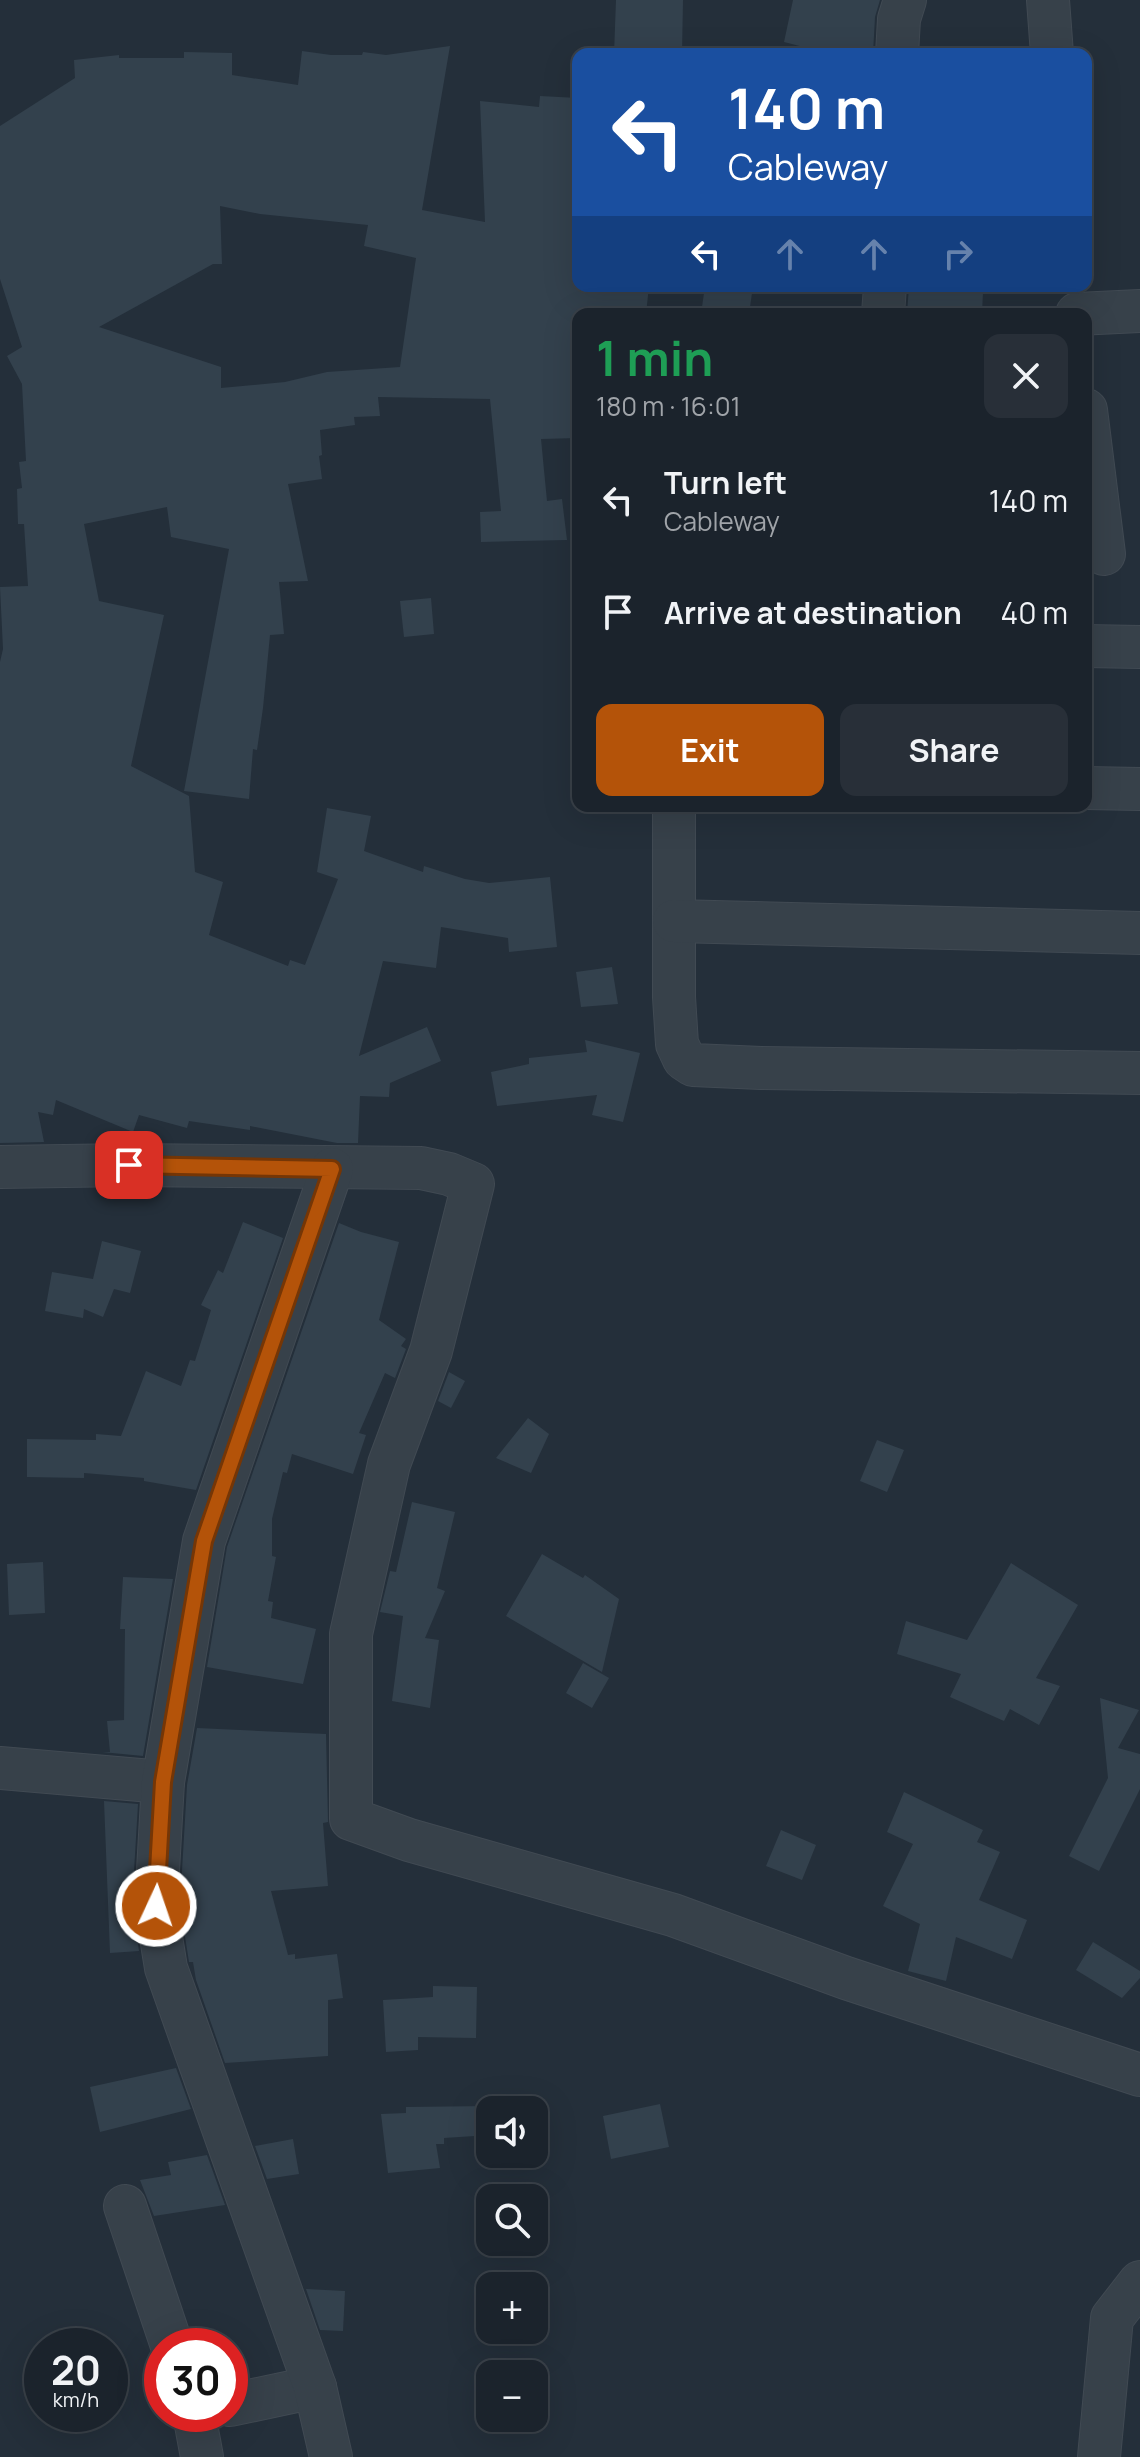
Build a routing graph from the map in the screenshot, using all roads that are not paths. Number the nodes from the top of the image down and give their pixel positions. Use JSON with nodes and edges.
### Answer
{"nodes":[{"id":1,"x":905,"y":0,"type":"edge"},
{"id":2,"x":1048,"y":0,"type":"edge"},
{"id":3,"x":897,"y":48,"type":"edge"},
{"id":4,"x":1052,"y":48,"type":"edge"},
{"id":5,"x":1140,"y":311,"type":"edge"},
{"id":6,"x":1092,"y":313,"type":"edge"},
{"id":7,"x":1092,"y":458,"type":"edge"},
{"id":8,"x":1104,"y":554,"type":"dead end"},
{"id":9,"x":1092,"y":646,"type":"edge"},
{"id":10,"x":1140,"y":647,"type":"edge"},
{"id":11,"x":1092,"y":788,"type":"edge"},
{"id":12,"x":1140,"y":789,"type":"edge"},
{"id":13,"x":674,"y":812,"type":"edge"},
{"id":14,"x":674,"y":921,"type":"junction"},
{"id":15,"x":1140,"y":933,"type":"edge"},
{"id":16,"x":1140,"y":1073,"type":"edge"},
{"id":17,"x":0,"y":1167,"type":"edge"},
{"id":18,"x":332,"y":1169,"type":"junction"},
{"id":19,"x":0,"y":1768,"type":"edge"},
{"id":20,"x":163,"y":1782,"type":"junction"},
{"id":21,"x":1140,"y":2075,"type":"edge"},
{"id":22,"x":125,"y":2206,"type":"dead end"},
{"id":23,"x":1140,"y":2282,"type":"edge"},
{"id":24,"x":166,"y":2328,"type":"edge"},
{"id":25,"x":315,"y":2387,"type":"junction"},
{"id":26,"x":248,"y":2401,"type":"edge"},
{"id":27,"x":197,"y":2432,"type":"edge"},
{"id":28,"x":202,"y":2457,"type":"edge"},
{"id":29,"x":331,"y":2457,"type":"edge"},
{"id":30,"x":1099,"y":2457,"type":"edge"}],
"edges":[{"from":1,"to":3,"type":"street"},
{"from":2,"to":4,"type":"street"},
{"from":5,"to":6,"type":"street"},
{"from":7,"to":8,"type":"street"},
{"from":9,"to":10,"type":"street"},
{"from":11,"to":12,"type":"street"},
{"from":13,"to":14,"type":"street"},
{"from":14,"to":15,"type":"street"},
{"from":14,"to":16,"type":"street"},
{"from":17,"to":18,"type":"street"},
{"from":18,"to":20,"type":"street"},
{"from":18,"to":21,"type":"street"},
{"from":19,"to":20,"type":"street"},
{"from":20,"to":25,"type":"street"},
{"from":22,"to":24,"type":"street"},
{"from":23,"to":30,"type":"street"},
{"from":25,"to":26,"type":"street"},
{"from":25,"to":29,"type":"street"},
{"from":27,"to":28,"type":"street"}]}
